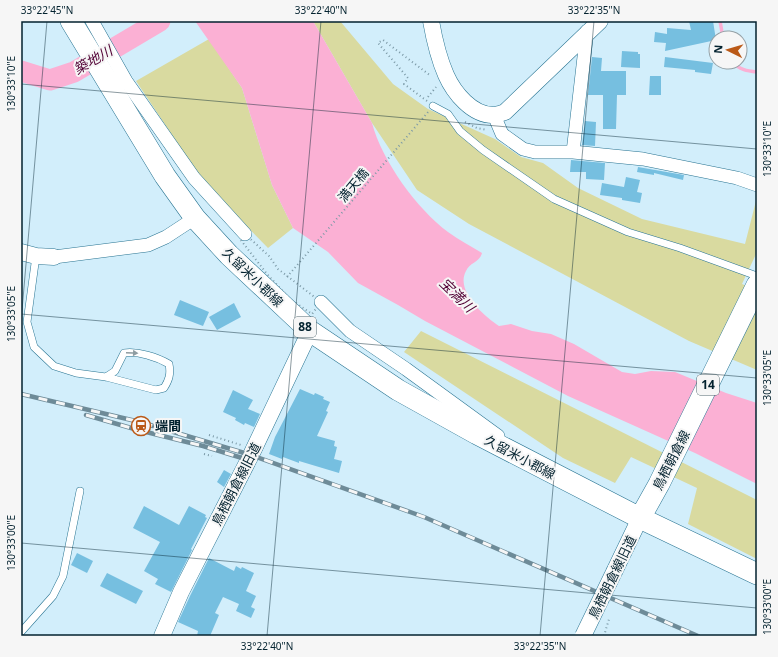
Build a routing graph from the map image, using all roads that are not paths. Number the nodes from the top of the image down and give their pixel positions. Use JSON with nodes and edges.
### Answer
{"nodes":[{"id":1,"x":71,"y":21,"type":"edge"},
{"id":2,"x":92,"y":21,"type":"edge"},
{"id":3,"x":431,"y":21,"type":"edge"},
{"id":4,"x":600,"y":21,"type":"edge"},
{"id":5,"x":587,"y":28,"type":"edge"},
{"id":6,"x":433,"y":106,"type":"road end"},
{"id":7,"x":500,"y":113,"type":"junction"},
{"id":8,"x":573,"y":152,"type":"junction"},
{"id":9,"x":757,"y":185,"type":"edge"},
{"id":10,"x":195,"y":218,"type":"junction"},
{"id":11,"x":245,"y":234,"type":"road end"},
{"id":12,"x":28,"y":254,"type":"edge"},
{"id":13,"x":54,"y":257,"type":"joint"},
{"id":14,"x":757,"y":283,"type":"edge"},
{"id":15,"x":322,"y":302,"type":"road end"},
{"id":16,"x":311,"y":323,"type":"junction"},
{"id":17,"x":106,"y":377,"type":"junction"},
{"id":18,"x":543,"y":469,"type":"junction"},
{"id":19,"x":80,"y":491,"type":"dead end"},
{"id":20,"x":640,"y":518,"type":"junction"},
{"id":21,"x":757,"y":574,"type":"edge"},
{"id":22,"x":21,"y":632,"type":"edge"},
{"id":23,"x":162,"y":636,"type":"edge"},
{"id":24,"x":583,"y":636,"type":"edge"}],
"edges":[{"from":1,"to":10,"type":"main road","name":"久留米小郡線","number":"88"},
{"from":2,"to":11,"type":"street"},
{"from":3,"to":7,"type":"street"},
{"from":4,"to":5,"type":"street"},
{"from":5,"to":7,"type":"street"},
{"from":5,"to":8,"type":"street"},
{"from":6,"to":14,"type":"lane"},
{"from":7,"to":8,"type":"street"},
{"from":8,"to":9,"type":"street"},
{"from":10,"to":13,"type":"street"},
{"from":10,"to":16,"type":"main road","name":"久留米小郡線","number":"88"},
{"from":12,"to":13,"type":"street"},
{"from":12,"to":17,"type":"lane"},
{"from":14,"to":20,"type":"main road","name":"鳥栖朝倉線","number":"14"},
{"from":15,"to":18,"type":"street"},
{"from":16,"to":18,"type":"main road","name":"久留米小郡線","number":"88"},
{"from":16,"to":23,"type":"street","name":"鳥栖朝倉線旧道"},
{"from":17,"to":17,"type":"lane","one_way":true},
{"from":18,"to":20,"type":"main road","name":"久留米小郡線","number":"88"},
{"from":19,"to":22,"type":"lane"},
{"from":20,"to":21,"type":"main road"},
{"from":20,"to":24,"type":"street","name":"鳥栖朝倉線旧道","bridge":true}]}
